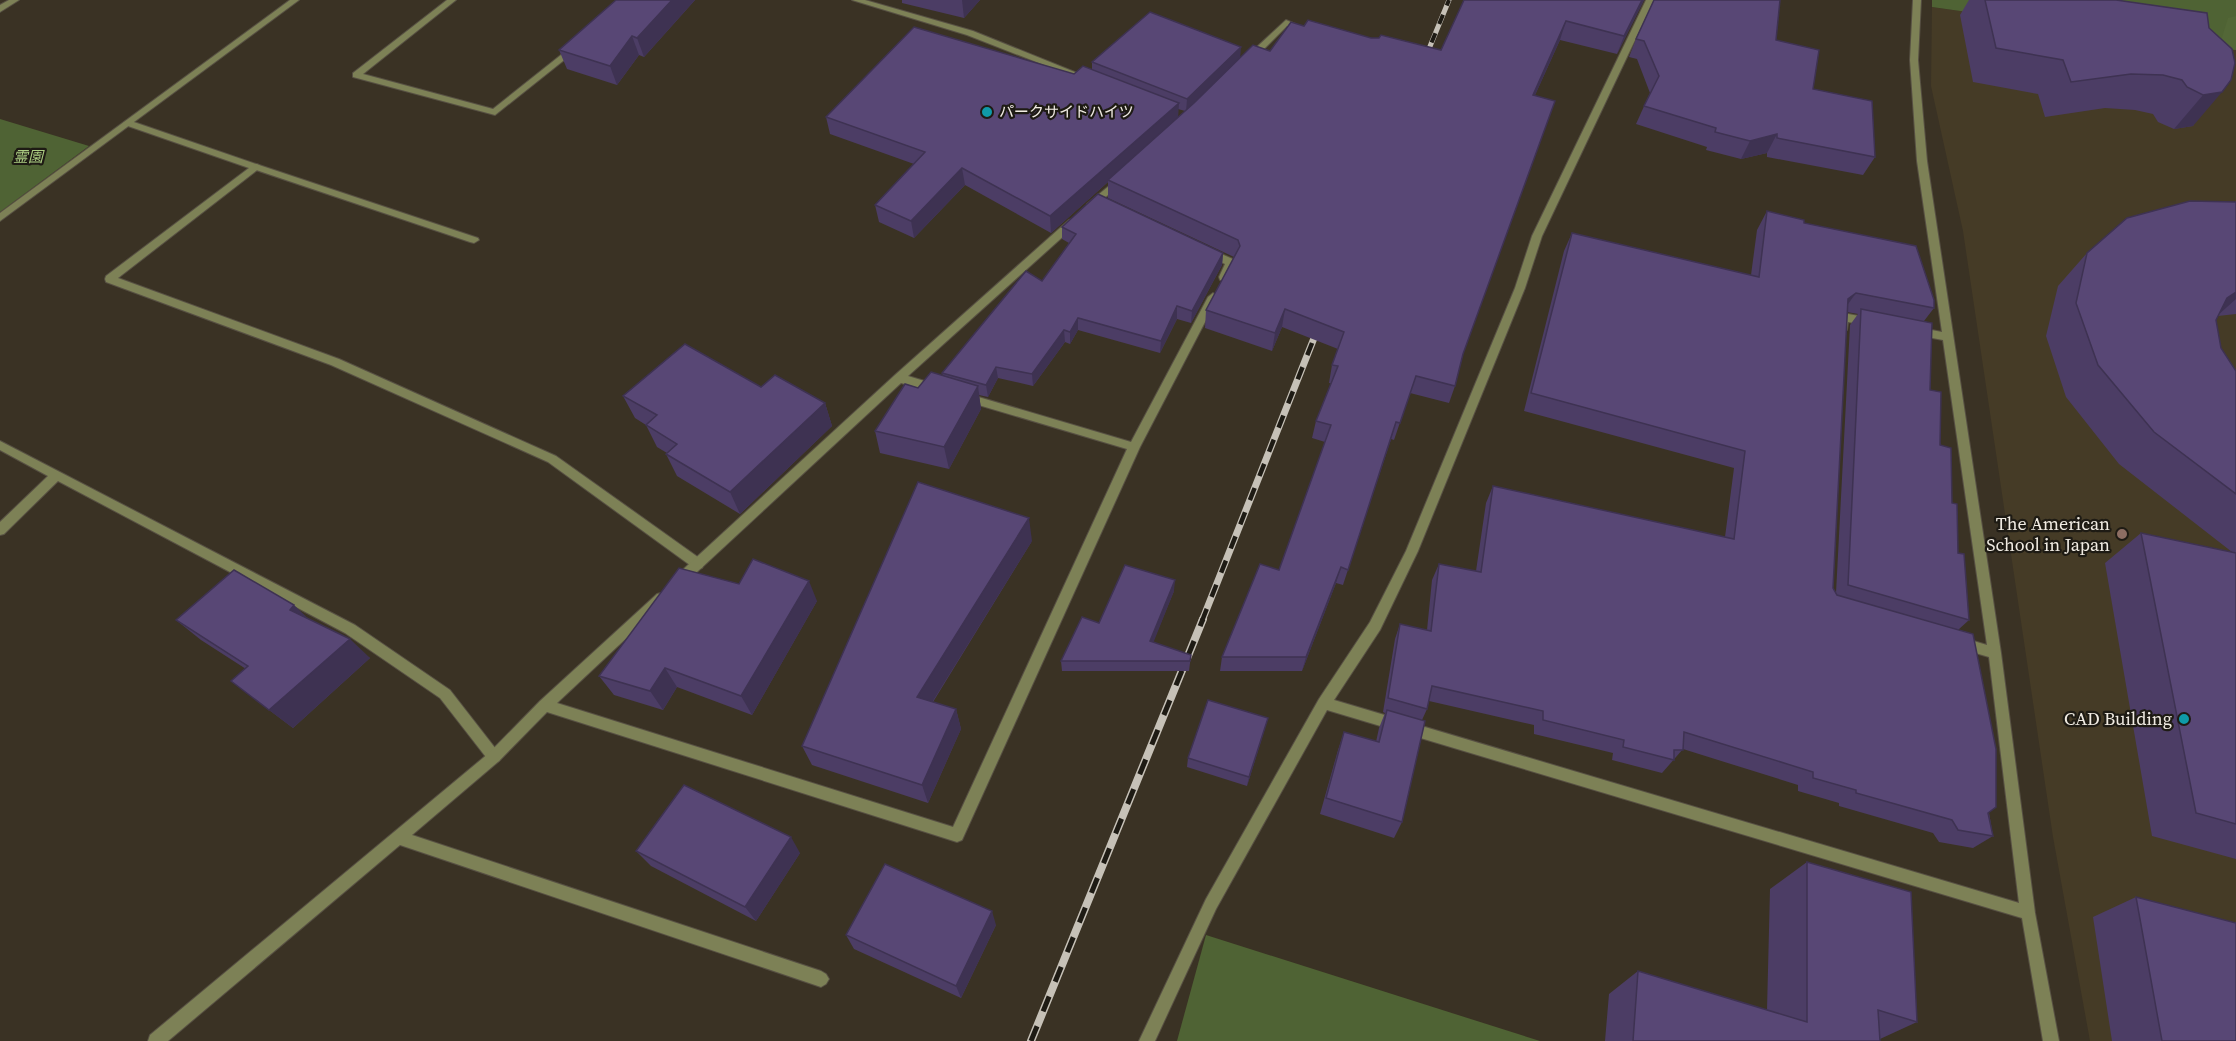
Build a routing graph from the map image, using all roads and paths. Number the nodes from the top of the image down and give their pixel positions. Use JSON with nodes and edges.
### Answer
{"nodes":[{"id":1,"x":15,"y":0,"type":"edge"},
{"id":2,"x":295,"y":0,"type":"edge"},
{"id":3,"x":452,"y":0,"type":"edge"},
{"id":4,"x":856,"y":0,"type":"edge"},
{"id":5,"x":1650,"y":0,"type":"edge"},
{"id":6,"x":1917,"y":0,"type":"edge"},
{"id":7,"x":0,"y":9,"type":"edge"},
{"id":8,"x":1317,"y":34,"type":"edge"},
{"id":9,"x":578,"y":45,"type":"edge"},
{"id":10,"x":1245,"y":63,"type":"edge"},
{"id":11,"x":1101,"y":84,"type":"edge"},
{"id":12,"x":128,"y":123,"type":"junction"},
{"id":13,"x":256,"y":167,"type":"junction"},
{"id":14,"x":1131,"y":170,"type":"edge"},
{"id":15,"x":0,"y":218,"type":"edge"},
{"id":16,"x":474,"y":240,"type":"dead end"},
{"id":17,"x":1200,"y":248,"type":"edge"},
{"id":18,"x":1878,"y":324,"type":"edge"},
{"id":19,"x":1901,"y":328,"type":"edge"},
{"id":20,"x":1948,"y":337,"type":"junction"},
{"id":21,"x":1841,"y":341,"type":"edge"},
{"id":22,"x":899,"y":378,"type":"junction"},
{"id":23,"x":0,"y":445,"type":"edge"},
{"id":24,"x":1134,"y":447,"type":"junction"},
{"id":25,"x":57,"y":476,"type":"junction"},
{"id":26,"x":0,"y":530,"type":"edge"},
{"id":27,"x":698,"y":564,"type":"junction"},
{"id":28,"x":1950,"y":640,"type":"edge"},
{"id":29,"x":1995,"y":653,"type":"junction"},
{"id":30,"x":1324,"y":703,"type":"junction"},
{"id":31,"x":545,"y":705,"type":"junction"},
{"id":32,"x":494,"y":757,"type":"junction"},
{"id":33,"x":400,"y":838,"type":"junction"},
{"id":34,"x":2028,"y":913,"type":"junction"},
{"id":35,"x":821,"y":979,"type":"dead end"},
{"id":36,"x":156,"y":1041,"type":"edge"},
{"id":37,"x":1147,"y":1041,"type":"edge"},
{"id":38,"x":2051,"y":1041,"type":"edge"}],
"edges":[{"from":1,"to":7,"type":"street"},
{"from":2,"to":12,"type":"street"},
{"from":3,"to":9,"type":"street"},
{"from":4,"to":11,"type":"street"},
{"from":5,"to":30,"type":"street"},
{"from":6,"to":20,"type":"street"},
{"from":8,"to":10,"type":"street"},
{"from":12,"to":13,"type":"street"},
{"from":12,"to":15,"type":"street"},
{"from":13,"to":16,"type":"street"},
{"from":13,"to":27,"type":"street"},
{"from":14,"to":22,"type":"street"},
{"from":17,"to":24,"type":"street"},
{"from":18,"to":21,"type":"street"},
{"from":19,"to":20,"type":"street"},
{"from":20,"to":29,"type":"street"},
{"from":22,"to":24,"type":"street"},
{"from":22,"to":27,"type":"street"},
{"from":23,"to":25,"type":"street"},
{"from":24,"to":31,"type":"street"},
{"from":25,"to":26,"type":"street"},
{"from":25,"to":32,"type":"street"},
{"from":27,"to":31,"type":"street"},
{"from":28,"to":29,"type":"street"},
{"from":29,"to":34,"type":"street"},
{"from":30,"to":34,"type":"street"},
{"from":30,"to":37,"type":"street"},
{"from":31,"to":32,"type":"street"},
{"from":32,"to":33,"type":"street"},
{"from":33,"to":35,"type":"street"},
{"from":33,"to":36,"type":"street"},
{"from":34,"to":38,"type":"street"}]}
